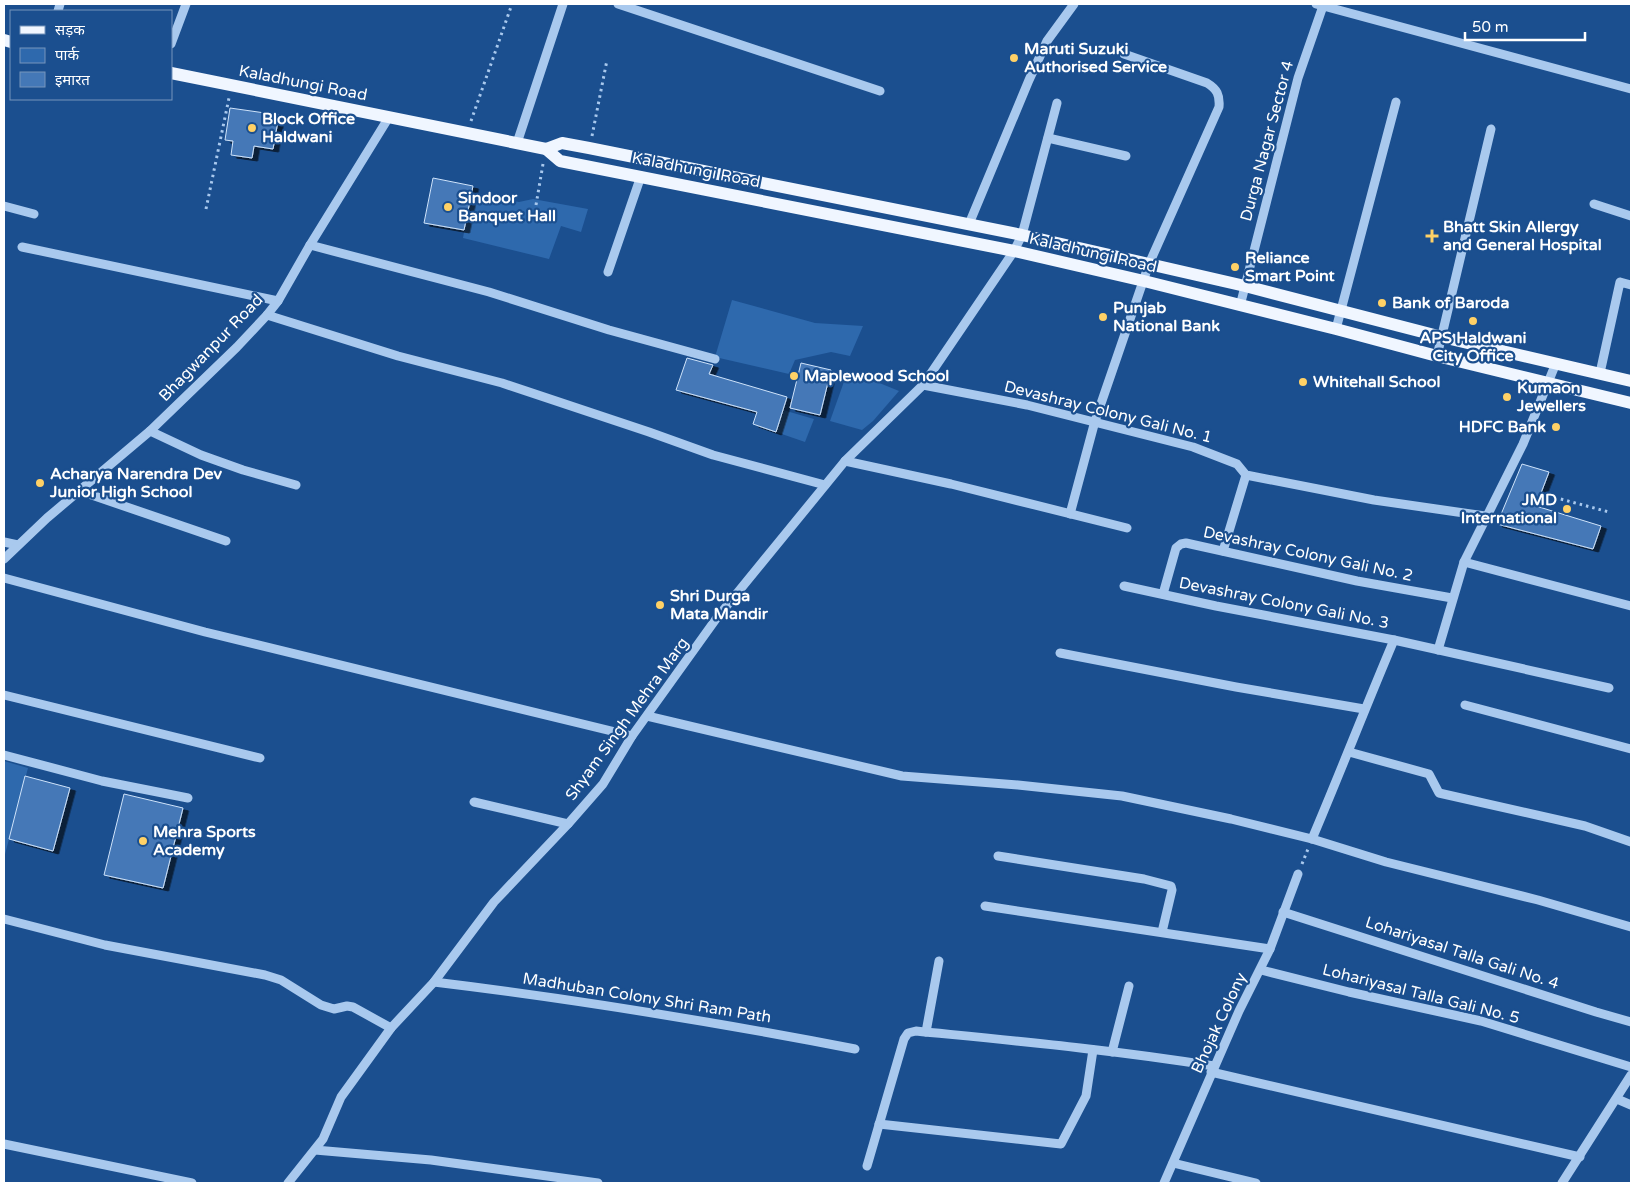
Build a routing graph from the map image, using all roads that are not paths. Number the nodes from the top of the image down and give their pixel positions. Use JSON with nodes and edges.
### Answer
{"nodes":[{"id":1,"x":186,"y":4,"type":"edge"},
{"id":2,"x":563,"y":4,"type":"edge"},
{"id":3,"x":618,"y":4,"type":"edge"},
{"id":4,"x":1074,"y":4,"type":"edge"},
{"id":5,"x":1320,"y":5,"type":"edge"},
{"id":6,"x":172,"y":41,"type":"edge"},
{"id":7,"x":1124,"y":54,"type":"dead end"},
{"id":8,"x":172,"y":73,"type":"edge"},
{"id":9,"x":1631,"y":89,"type":"edge"},
{"id":10,"x":880,"y":91,"type":"dead end"},
{"id":11,"x":1396,"y":102,"type":"dead end"},
{"id":12,"x":1056,"y":104,"type":"dead end"},
{"id":13,"x":389,"y":117,"type":"junction"},
{"id":14,"x":1491,"y":128,"type":"dead end"},
{"id":15,"x":1048,"y":138,"type":"junction"},
{"id":16,"x":517,"y":143,"type":"junction"},
{"id":17,"x":546,"y":149,"type":"junction"},
{"id":18,"x":1126,"y":156,"type":"dead end"},
{"id":19,"x":641,"y":176,"type":"junction"},
{"id":20,"x":833,"y":196,"type":"junction"},
{"id":21,"x":1594,"y":204,"type":"dead end"},
{"id":22,"x":4,"y":206,"type":"edge"},
{"id":23,"x":34,"y":214,"type":"dead end"},
{"id":24,"x":829,"y":214,"type":"junction"},
{"id":25,"x":1631,"y":216,"type":"edge"},
{"id":26,"x":969,"y":224,"type":"junction"},
{"id":27,"x":1022,"y":235,"type":"junction"},
{"id":28,"x":310,"y":245,"type":"junction"},
{"id":29,"x":22,"y":247,"type":"dead end"},
{"id":30,"x":1014,"y":251,"type":"junction"},
{"id":31,"x":1150,"y":264,"type":"junction"},
{"id":32,"x":608,"y":272,"type":"dead end"},
{"id":33,"x":1144,"y":281,"type":"junction"},
{"id":34,"x":1631,"y":285,"type":"edge"},
{"id":35,"x":1245,"y":286,"type":"junction"},
{"id":36,"x":278,"y":301,"type":"junction"},
{"id":37,"x":1240,"y":306,"type":"junction"},
{"id":38,"x":1341,"y":312,"type":"junction"},
{"id":39,"x":267,"y":315,"type":"junction"},
{"id":40,"x":1336,"y":329,"type":"junction"},
{"id":41,"x":1442,"y":337,"type":"junction"},
{"id":42,"x":1437,"y":356,"type":"junction"},
{"id":43,"x":715,"y":359,"type":"dead end"},
{"id":44,"x":1556,"y":363,"type":"junction"},
{"id":45,"x":1600,"y":373,"type":"junction"},
{"id":46,"x":1631,"y":381,"type":"edge"},
{"id":47,"x":1547,"y":383,"type":"junction"},
{"id":48,"x":923,"y":385,"type":"junction"},
{"id":49,"x":1631,"y":403,"type":"edge"},
{"id":50,"x":1095,"y":421,"type":"junction"},
{"id":51,"x":150,"y":431,"type":"junction"},
{"id":52,"x":845,"y":461,"type":"junction"},
{"id":53,"x":1246,"y":475,"type":"junction"},
{"id":54,"x":296,"y":485,"type":"dead end"},
{"id":55,"x":825,"y":485,"type":"junction"},
{"id":56,"x":80,"y":491,"type":"junction"},
{"id":57,"x":1070,"y":514,"type":"junction"},
{"id":58,"x":1486,"y":516,"type":"junction"},
{"id":59,"x":1127,"y":528,"type":"dead end"},
{"id":60,"x":226,"y":541,"type":"dead end"},
{"id":61,"x":4,"y":542,"type":"edge"},
{"id":62,"x":18,"y":545,"type":"junction"},
{"id":63,"x":1223,"y":551,"type":"junction"},
{"id":64,"x":4,"y":559,"type":"edge"},
{"id":65,"x":1464,"y":562,"type":"junction"},
{"id":66,"x":4,"y":578,"type":"edge"},
{"id":67,"x":1124,"y":586,"type":"dead end"},
{"id":68,"x":1163,"y":594,"type":"junction"},
{"id":69,"x":1452,"y":598,"type":"junction"},
{"id":70,"x":1631,"y":606,"type":"edge"},
{"id":71,"x":1394,"y":640,"type":"junction"},
{"id":72,"x":1438,"y":650,"type":"junction"},
{"id":73,"x":1060,"y":653,"type":"dead end"},
{"id":74,"x":1608,"y":688,"type":"dead end"},
{"id":75,"x":4,"y":695,"type":"edge"},
{"id":76,"x":1465,"y":705,"type":"dead end"},
{"id":77,"x":1364,"y":709,"type":"junction"},
{"id":78,"x":647,"y":716,"type":"junction"},
{"id":79,"x":632,"y":736,"type":"junction"},
{"id":80,"x":1631,"y":749,"type":"edge"},
{"id":81,"x":1349,"y":752,"type":"junction"},
{"id":82,"x":4,"y":755,"type":"edge"},
{"id":83,"x":260,"y":758,"type":"dead end"},
{"id":84,"x":188,"y":798,"type":"dead end"},
{"id":85,"x":474,"y":802,"type":"dead end"},
{"id":86,"x":568,"y":824,"type":"junction"},
{"id":87,"x":1312,"y":839,"type":"junction"},
{"id":88,"x":1631,"y":842,"type":"edge"},
{"id":89,"x":998,"y":856,"type":"dead end"},
{"id":90,"x":1298,"y":874,"type":"road end"},
{"id":91,"x":985,"y":906,"type":"dead end"},
{"id":92,"x":1284,"y":912,"type":"junction"},
{"id":93,"x":4,"y":919,"type":"edge"},
{"id":94,"x":1631,"y":927,"type":"edge"},
{"id":95,"x":1162,"y":932,"type":"junction"},
{"id":96,"x":1270,"y":949,"type":"junction"},
{"id":97,"x":939,"y":960,"type":"dead end"},
{"id":98,"x":1261,"y":970,"type":"junction"},
{"id":99,"x":434,"y":982,"type":"junction"},
{"id":100,"x":1129,"y":986,"type":"dead end"},
{"id":101,"x":1631,"y":1022,"type":"edge"},
{"id":102,"x":391,"y":1028,"type":"junction"},
{"id":103,"x":926,"y":1032,"type":"junction"},
{"id":104,"x":855,"y":1049,"type":"dead end"},
{"id":105,"x":1093,"y":1050,"type":"junction"},
{"id":106,"x":1112,"y":1052,"type":"junction"},
{"id":107,"x":1631,"y":1067,"type":"edge"},
{"id":108,"x":1213,"y":1069,"type":"junction"},
{"id":109,"x":1631,"y":1075,"type":"edge"},
{"id":110,"x":1617,"y":1099,"type":"junction"},
{"id":111,"x":1631,"y":1105,"type":"edge"},
{"id":112,"x":879,"y":1124,"type":"junction"},
{"id":113,"x":4,"y":1144,"type":"edge"},
{"id":114,"x":315,"y":1150,"type":"junction"},
{"id":115,"x":1580,"y":1157,"type":"junction"},
{"id":116,"x":1173,"y":1163,"type":"junction"},
{"id":117,"x":867,"y":1166,"type":"dead end"},
{"id":118,"x":192,"y":1183,"type":"edge"},
{"id":119,"x":288,"y":1183,"type":"edge"},
{"id":120,"x":598,"y":1183,"type":"edge"},
{"id":121,"x":1164,"y":1183,"type":"edge"},
{"id":122,"x":1256,"y":1183,"type":"edge"},
{"id":123,"x":1562,"y":1183,"type":"edge"}],
"edges":[{"from":1,"to":6,"type":"street"},
{"from":2,"to":16,"type":"street"},
{"from":3,"to":10,"type":"street"},
{"from":4,"to":26,"type":"street"},
{"from":5,"to":9,"type":"street"},
{"from":5,"to":35,"type":"street","name":"Durga Nagar Sector 4"},
{"from":7,"to":31,"type":"street"},
{"from":8,"to":13,"type":"main road","name":"Kaladhungi Road"},
{"from":11,"to":38,"type":"street"},
{"from":12,"to":15,"type":"street","name":"Shyam Singh Mehra Marg"},
{"from":13,"to":16,"type":"main road","name":"Kaladhungi Road"},
{"from":13,"to":28,"type":"street","name":"Bhagwanpur Road"},
{"from":14,"to":41,"type":"street"},
{"from":15,"to":18,"type":"street"},
{"from":15,"to":27,"type":"street","name":"Shyam Singh Mehra Marg"},
{"from":16,"to":17,"type":"main road","name":"Kaladhungi Road"},
{"from":17,"to":19,"type":"main road","name":"Kaladhungi Road"},
{"from":17,"to":20,"type":"main road","name":"Kaladhungi Road"},
{"from":19,"to":24,"type":"main road","name":"Kaladhungi Road"},
{"from":19,"to":32,"type":"street"},
{"from":20,"to":24,"type":"main road"},
{"from":20,"to":26,"type":"main road","name":"Kaladhungi Road"},
{"from":21,"to":25,"type":"street"},
{"from":22,"to":23,"type":"street"},
{"from":24,"to":30,"type":"main road","name":"Kaladhungi Road"},
{"from":26,"to":27,"type":"main road","name":"Kaladhungi Road"},
{"from":27,"to":30,"type":"street","name":"Shyam Singh Mehra Marg"},
{"from":27,"to":31,"type":"main road","name":"Kaladhungi Road"},
{"from":28,"to":36,"type":"street","name":"Bhagwanpur Road"},
{"from":28,"to":43,"type":"street"},
{"from":29,"to":36,"type":"street"},
{"from":30,"to":33,"type":"main road","name":"Kaladhungi Road"},
{"from":30,"to":48,"type":"street","name":"Shyam Singh Mehra Marg"},
{"from":31,"to":33,"type":"street"},
{"from":31,"to":35,"type":"main road","name":"Kaladhungi Road"},
{"from":33,"to":37,"type":"main road","name":"Kaladhungi Road"},
{"from":33,"to":50,"type":"street"},
{"from":34,"to":45,"type":"street"},
{"from":35,"to":37,"type":"street","name":"Durga Nagar Sector 4"},
{"from":35,"to":38,"type":"main road","name":"Kaladhungi Road"},
{"from":36,"to":39,"type":"street","name":"Bhagwanpur Road"},
{"from":37,"to":40,"type":"main road","name":"Kaladhungi Road"},
{"from":38,"to":40,"type":"street"},
{"from":38,"to":41,"type":"main road","name":"Kaladhungi Road"},
{"from":39,"to":51,"type":"street","name":"Bhagwanpur Road"},
{"from":39,"to":55,"type":"street"},
{"from":40,"to":42,"type":"main road","name":"Kaladhungi Road"},
{"from":41,"to":42,"type":"street"},
{"from":41,"to":44,"type":"main road","name":"Kaladhungi Road"},
{"from":42,"to":47,"type":"main road","name":"Kaladhungi Road"},
{"from":44,"to":45,"type":"main road","name":"Kaladhungi Road"},
{"from":44,"to":47,"type":"street"},
{"from":45,"to":46,"type":"main road","name":"Kaladhungi Road"},
{"from":47,"to":49,"type":"main road","name":"Kaladhungi Road"},
{"from":47,"to":58,"type":"street"},
{"from":48,"to":50,"type":"street","name":"Devashray Colony Gali No. 1"},
{"from":48,"to":52,"type":"street","name":"Shyam Singh Mehra Marg"},
{"from":50,"to":53,"type":"street","name":"Devashray Colony Gali No. 1"},
{"from":50,"to":57,"type":"street"},
{"from":51,"to":54,"type":"street"},
{"from":51,"to":56,"type":"street","name":"Bhagwanpur Road"},
{"from":52,"to":55,"type":"street","name":"Shyam Singh Mehra Marg"},
{"from":52,"to":57,"type":"street"},
{"from":53,"to":58,"type":"street","name":"Devashray Colony Gali No. 1"},
{"from":53,"to":63,"type":"street"},
{"from":55,"to":78,"type":"street","name":"Shyam Singh Mehra Marg"},
{"from":56,"to":60,"type":"street"},
{"from":56,"to":62,"type":"street","name":"Bhagwanpur Road"},
{"from":57,"to":59,"type":"street"},
{"from":58,"to":65,"type":"street"},
{"from":61,"to":62,"type":"street"},
{"from":62,"to":64,"type":"street","name":"Bhagwanpur Road"},
{"from":63,"to":68,"type":"street","name":"Devashray Colony Gali No. 2"},
{"from":63,"to":69,"type":"street","name":"Devashray Colony Gali No. 2"},
{"from":65,"to":69,"type":"street"},
{"from":65,"to":70,"type":"street"},
{"from":66,"to":79,"type":"street"},
{"from":67,"to":68,"type":"street","name":"Devashray Colony Gali No. 3"},
{"from":68,"to":71,"type":"street","name":"Devashray Colony Gali No. 3"},
{"from":69,"to":72,"type":"street"},
{"from":71,"to":72,"type":"street","name":"Devashray Colony Gali No. 3"},
{"from":71,"to":77,"type":"street"},
{"from":72,"to":74,"type":"street"},
{"from":73,"to":77,"type":"street"},
{"from":75,"to":83,"type":"street"},
{"from":76,"to":80,"type":"street"},
{"from":77,"to":81,"type":"street"},
{"from":78,"to":79,"type":"street","name":"Shyam Singh Mehra Marg"},
{"from":78,"to":87,"type":"street"},
{"from":79,"to":86,"type":"street","name":"Shyam Singh Mehra Marg"},
{"from":81,"to":87,"type":"street"},
{"from":81,"to":88,"type":"street"},
{"from":82,"to":84,"type":"street"},
{"from":85,"to":86,"type":"street"},
{"from":86,"to":99,"type":"street","name":"Shyam Singh Mehra Marg"},
{"from":87,"to":94,"type":"street"},
{"from":89,"to":95,"type":"street"},
{"from":90,"to":92,"type":"street","name":"Bhojak Colony"},
{"from":91,"to":95,"type":"street"},
{"from":92,"to":96,"type":"street","name":"Bhojak Colony"},
{"from":92,"to":101,"type":"street","name":"Lohariyasal Talla Gali No. 4"},
{"from":93,"to":102,"type":"street"},
{"from":95,"to":96,"type":"street"},
{"from":96,"to":98,"type":"street","name":"Bhojak Colony"},
{"from":97,"to":103,"type":"street"},
{"from":98,"to":107,"type":"street","name":"Lohariyasal Talla Gali No. 5"},
{"from":98,"to":108,"type":"street","name":"Bhojak Colony"},
{"from":99,"to":102,"type":"street","name":"Shyam Singh Mehra Marg"},
{"from":99,"to":104,"type":"street","name":"Madhuban Colony Shri Ram Path"},
{"from":100,"to":106,"type":"street"},
{"from":102,"to":114,"type":"street","name":"Shyam Singh Mehra Marg"},
{"from":103,"to":105,"type":"street"},
{"from":103,"to":112,"type":"street"},
{"from":105,"to":106,"type":"street"},
{"from":105,"to":112,"type":"street"},
{"from":106,"to":108,"type":"street"},
{"from":108,"to":115,"type":"street"},
{"from":108,"to":116,"type":"street","name":"Bhojak Colony"},
{"from":109,"to":110,"type":"street"},
{"from":110,"to":111,"type":"street"},
{"from":110,"to":115,"type":"street"},
{"from":112,"to":117,"type":"street"},
{"from":113,"to":118,"type":"street"},
{"from":114,"to":119,"type":"street","name":"Shyam Singh Mehra Marg"},
{"from":114,"to":120,"type":"street"},
{"from":115,"to":123,"type":"street"},
{"from":116,"to":121,"type":"street","name":"Bhojak Colony"},
{"from":116,"to":122,"type":"street"}]}
